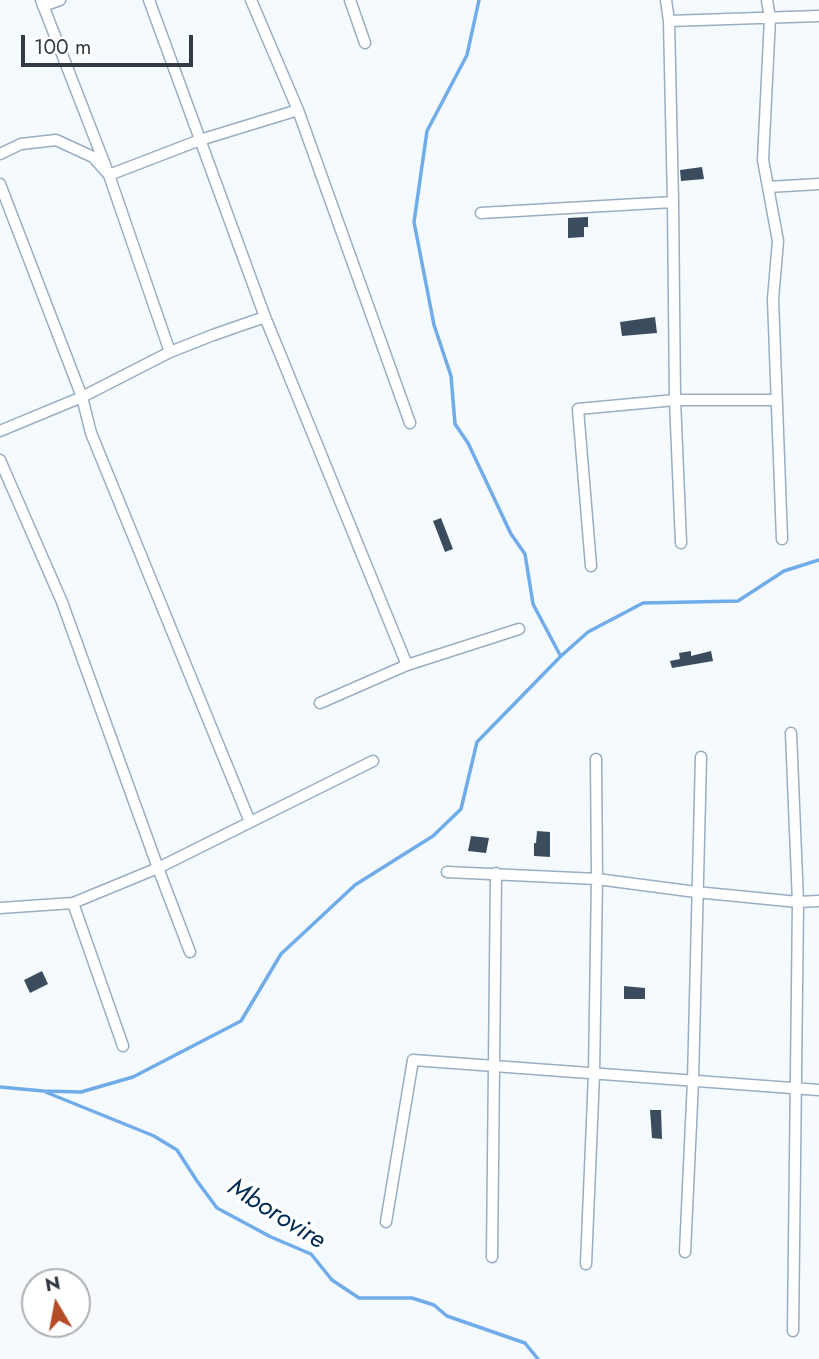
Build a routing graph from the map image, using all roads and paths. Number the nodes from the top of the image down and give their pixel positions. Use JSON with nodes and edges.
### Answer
{"nodes":[{"id":1,"x":60,"y":0,"type":"edge"},
{"id":2,"x":149,"y":0,"type":"edge"},
{"id":3,"x":251,"y":0,"type":"edge"},
{"id":4,"x":350,"y":0,"type":"edge"},
{"id":5,"x":666,"y":0,"type":"edge"},
{"id":6,"x":767,"y":0,"type":"edge"},
{"id":7,"x":42,"y":3,"type":"edge"},
{"id":8,"x":819,"y":16,"type":"edge"},
{"id":9,"x":770,"y":18,"type":"junction"},
{"id":10,"x":669,"y":21,"type":"junction"},
{"id":11,"x":365,"y":43,"type":"dead end"},
{"id":12,"x":298,"y":110,"type":"junction"},
{"id":13,"x":200,"y":140,"type":"junction"},
{"id":14,"x":0,"y":154,"type":"edge"},
{"id":15,"x":108,"y":175,"type":"junction"},
{"id":16,"x":0,"y":184,"type":"edge"},
{"id":17,"x":819,"y":184,"type":"edge"},
{"id":18,"x":768,"y":187,"type":"junction"},
{"id":19,"x":673,"y":202,"type":"junction"},
{"id":20,"x":481,"y":213,"type":"dead end"},
{"id":21,"x":265,"y":317,"type":"junction"},
{"id":22,"x":170,"y":352,"type":"junction"},
{"id":23,"x":82,"y":397,"type":"junction"},
{"id":24,"x":675,"y":400,"type":"junction"},
{"id":25,"x":776,"y":400,"type":"junction"},
{"id":26,"x":410,"y":423,"type":"dead end"},
{"id":27,"x":0,"y":431,"type":"edge"},
{"id":28,"x":0,"y":460,"type":"edge"},
{"id":29,"x":782,"y":539,"type":"dead end"},
{"id":30,"x":681,"y":543,"type":"dead end"},
{"id":31,"x":590,"y":566,"type":"dead end"},
{"id":32,"x":519,"y":629,"type":"dead end"},
{"id":33,"x":407,"y":665,"type":"junction"},
{"id":34,"x":320,"y":703,"type":"dead end"},
{"id":35,"x":791,"y":733,"type":"dead end"},
{"id":36,"x":701,"y":757,"type":"dead end"},
{"id":37,"x":596,"y":759,"type":"dead end"},
{"id":38,"x":373,"y":761,"type":"dead end"},
{"id":39,"x":250,"y":822,"type":"junction"},
{"id":40,"x":158,"y":867,"type":"junction"},
{"id":41,"x":447,"y":872,"type":"dead end"},
{"id":42,"x":496,"y":873,"type":"junction"},
{"id":43,"x":597,"y":879,"type":"junction"},
{"id":44,"x":696,"y":892,"type":"junction"},
{"id":45,"x":819,"y":901,"type":"edge"},
{"id":46,"x":798,"y":902,"type":"junction"},
{"id":47,"x":73,"y":903,"type":"junction"},
{"id":48,"x":0,"y":908,"type":"edge"},
{"id":49,"x":190,"y":952,"type":"dead end"},
{"id":50,"x":123,"y":1046,"type":"dead end"},
{"id":51,"x":495,"y":1066,"type":"junction"},
{"id":52,"x":594,"y":1074,"type":"junction"},
{"id":53,"x":693,"y":1082,"type":"junction"},
{"id":54,"x":795,"y":1088,"type":"junction"},
{"id":55,"x":819,"y":1090,"type":"edge"},
{"id":56,"x":386,"y":1222,"type":"dead end"},
{"id":57,"x":685,"y":1252,"type":"dead end"},
{"id":58,"x":492,"y":1257,"type":"dead end"},
{"id":59,"x":586,"y":1264,"type":"dead end"},
{"id":60,"x":793,"y":1331,"type":"dead end"}],
"edges":[{"from":1,"to":7,"type":"street"},
{"from":2,"to":13,"type":"street"},
{"from":3,"to":12,"type":"street"},
{"from":4,"to":11,"type":"street"},
{"from":5,"to":10,"type":"street"},
{"from":6,"to":9,"type":"street"},
{"from":7,"to":15,"type":"street"},
{"from":8,"to":9,"type":"street"},
{"from":9,"to":10,"type":"street"},
{"from":9,"to":18,"type":"street"},
{"from":10,"to":19,"type":"street"},
{"from":12,"to":13,"type":"street"},
{"from":12,"to":26,"type":"street"},
{"from":13,"to":15,"type":"street"},
{"from":13,"to":21,"type":"street"},
{"from":14,"to":15,"type":"street"},
{"from":15,"to":22,"type":"street"},
{"from":16,"to":23,"type":"street"},
{"from":17,"to":18,"type":"street"},
{"from":18,"to":25,"type":"street"},
{"from":19,"to":20,"type":"street"},
{"from":19,"to":24,"type":"street"},
{"from":21,"to":22,"type":"street"},
{"from":21,"to":33,"type":"street"},
{"from":22,"to":23,"type":"street"},
{"from":23,"to":27,"type":"street"},
{"from":23,"to":39,"type":"street"},
{"from":24,"to":25,"type":"street"},
{"from":24,"to":30,"type":"street"},
{"from":24,"to":31,"type":"street"},
{"from":25,"to":29,"type":"street"},
{"from":28,"to":40,"type":"street"},
{"from":32,"to":33,"type":"street"},
{"from":33,"to":34,"type":"street"},
{"from":35,"to":46,"type":"street"},
{"from":36,"to":44,"type":"street"},
{"from":37,"to":43,"type":"street"},
{"from":38,"to":39,"type":"street"},
{"from":39,"to":40,"type":"street"},
{"from":40,"to":47,"type":"street"},
{"from":40,"to":49,"type":"street"},
{"from":41,"to":42,"type":"street"},
{"from":42,"to":43,"type":"street"},
{"from":42,"to":51,"type":"street"},
{"from":43,"to":44,"type":"street"},
{"from":43,"to":52,"type":"street"},
{"from":44,"to":46,"type":"street"},
{"from":44,"to":53,"type":"street"},
{"from":45,"to":46,"type":"street"},
{"from":46,"to":54,"type":"street"},
{"from":47,"to":48,"type":"street"},
{"from":47,"to":50,"type":"street"},
{"from":51,"to":52,"type":"street"},
{"from":51,"to":56,"type":"street"},
{"from":51,"to":58,"type":"street"},
{"from":52,"to":53,"type":"street"},
{"from":52,"to":59,"type":"street"},
{"from":53,"to":54,"type":"street"},
{"from":53,"to":57,"type":"street"},
{"from":54,"to":55,"type":"street"},
{"from":54,"to":60,"type":"street"}]}
